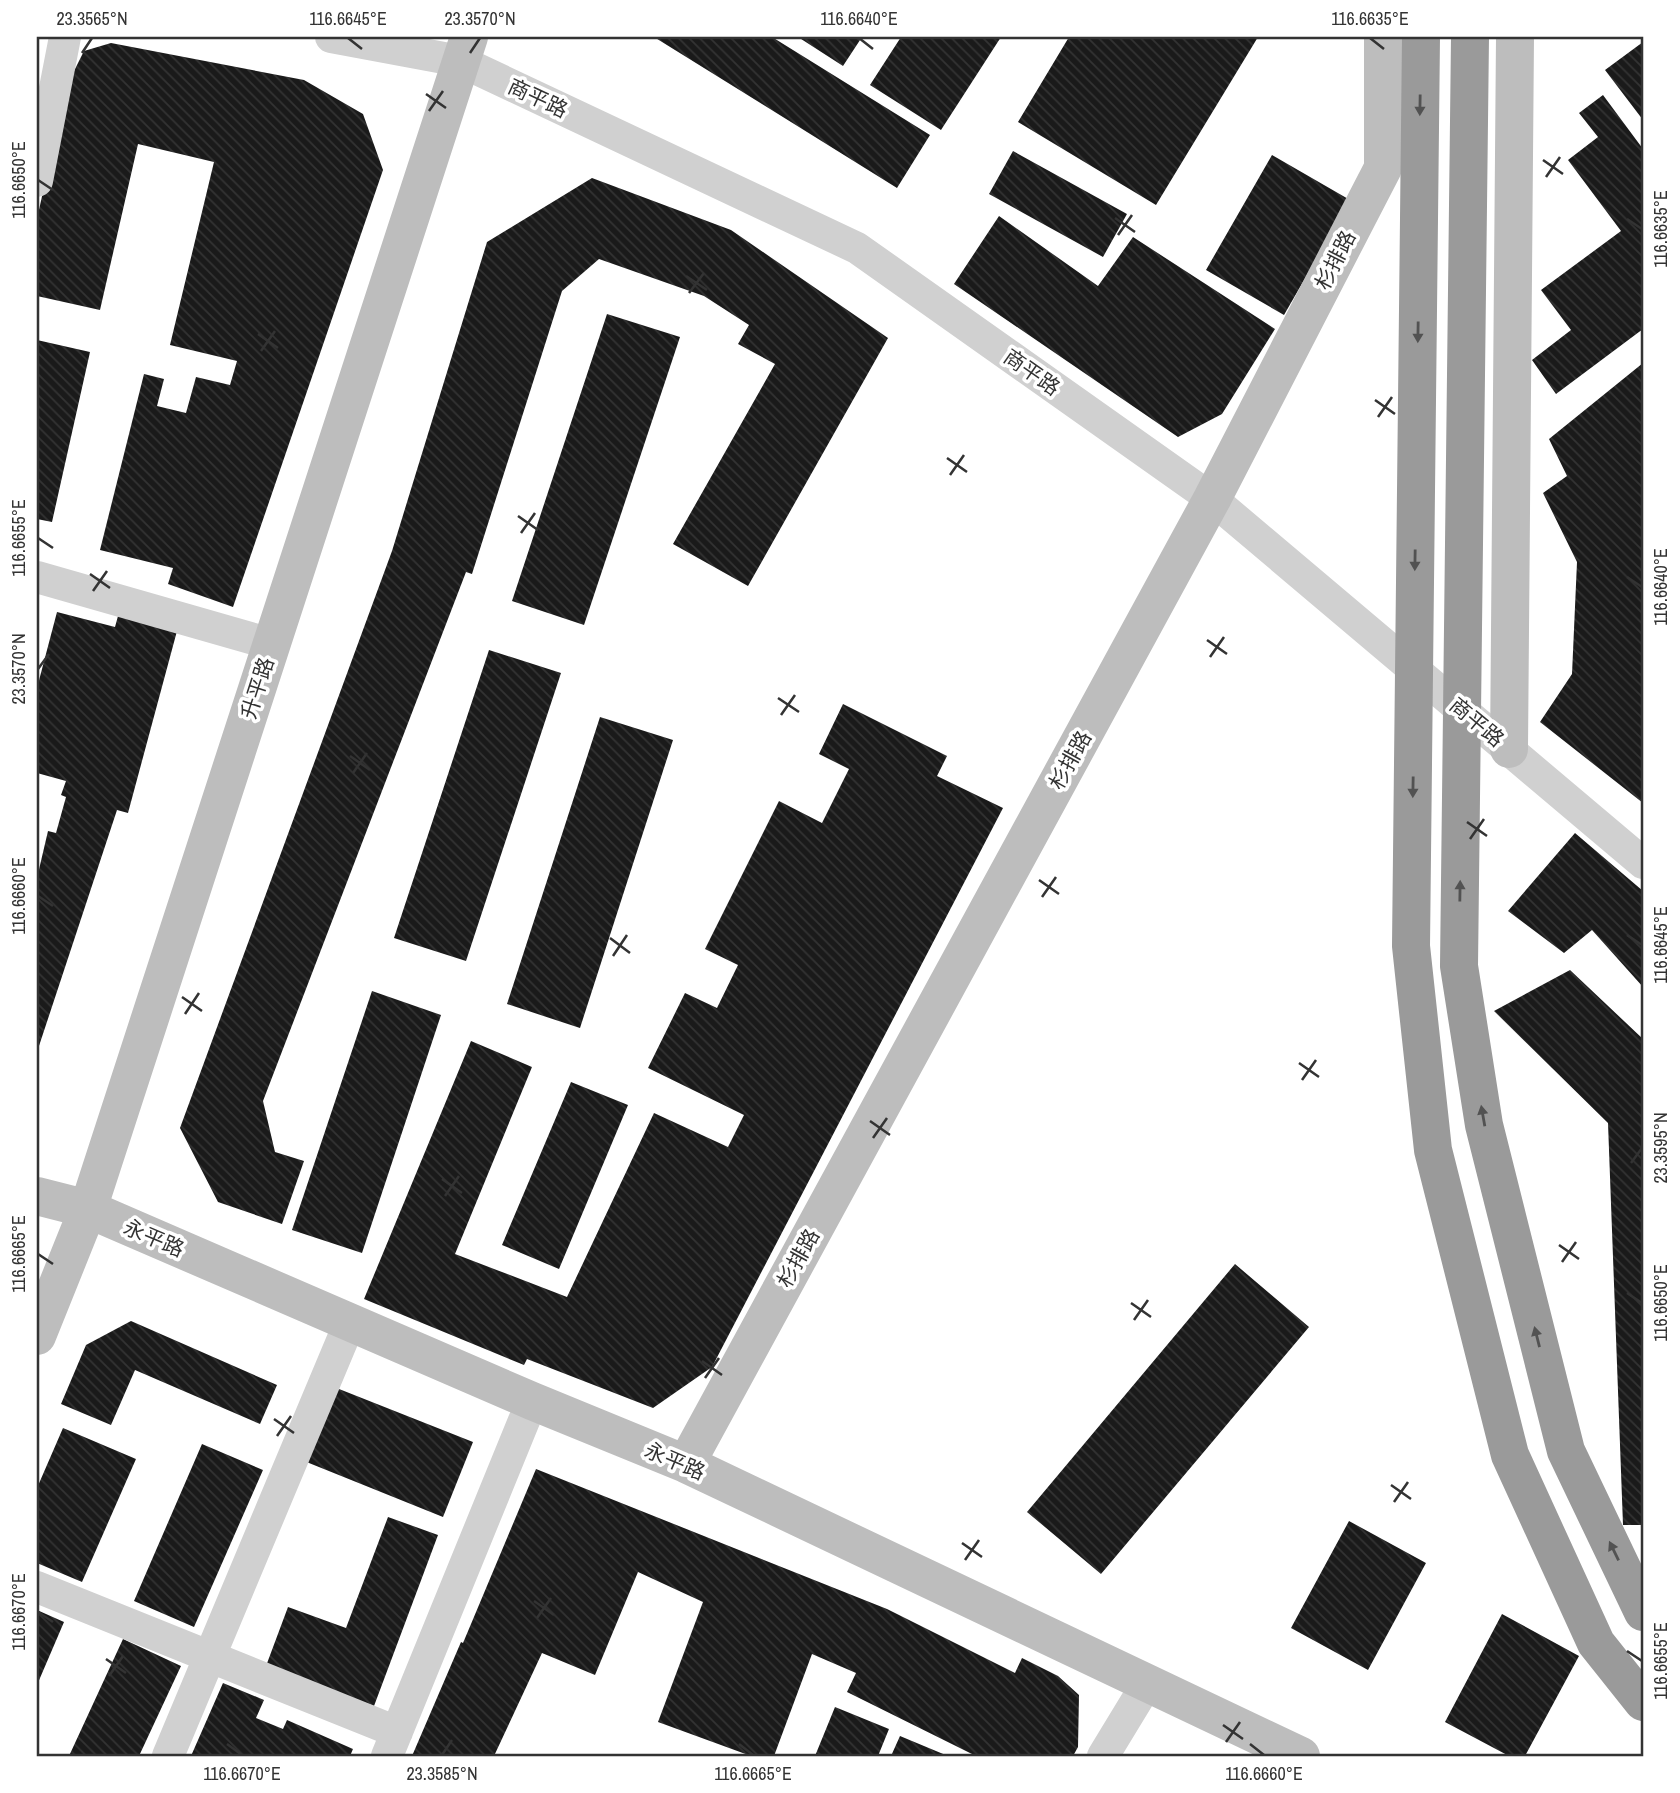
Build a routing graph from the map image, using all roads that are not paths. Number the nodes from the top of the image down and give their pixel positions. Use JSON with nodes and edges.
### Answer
{"nodes":[{"id":1,"x":65,"y":37,"type":"edge"},
{"id":2,"x":331,"y":37,"type":"edge"},
{"id":3,"x":1383,"y":37,"type":"edge"},
{"id":4,"x":1421,"y":37,"type":"edge"},
{"id":5,"x":1470,"y":37,"type":"edge"},
{"id":6,"x":1515,"y":37,"type":"edge"},
{"id":7,"x":464,"y":49,"type":"edge"},
{"id":8,"x":37,"y":181,"type":"edge"},
{"id":9,"x":1212,"y":499,"type":"junction"},
{"id":10,"x":37,"y":577,"type":"edge"},
{"id":11,"x":271,"y":644,"type":"junction"},
{"id":12,"x":1509,"y":749,"type":"junction"},
{"id":13,"x":1643,"y":863,"type":"edge"},
{"id":14,"x":37,"y":1196,"type":"edge"},
{"id":15,"x":88,"y":1209,"type":"junction"},
{"id":16,"x":350,"y":1322,"type":"junction"},
{"id":17,"x":37,"y":1336,"type":"edge"},
{"id":18,"x":533,"y":1401,"type":"junction"},
{"id":19,"x":686,"y":1464,"type":"junction"},
{"id":20,"x":37,"y":1587,"type":"edge"},
{"id":21,"x":1643,"y":1612,"type":"edge"},
{"id":22,"x":211,"y":1657,"type":"junction"},
{"id":23,"x":1149,"y":1682,"type":"junction"},
{"id":24,"x":1643,"y":1702,"type":"edge"},
{"id":25,"x":392,"y":1744,"type":"edge"},
{"id":26,"x":168,"y":1756,"type":"edge"},
{"id":27,"x":1103,"y":1756,"type":"edge"},
{"id":28,"x":1301,"y":1756,"type":"edge"}],
"edges":[{"from":1,"to":8,"type":"street"},
{"from":2,"to":7,"type":"street","name":"商平路"},
{"from":3,"to":9,"type":"street","name":"杉排路"},
{"from":4,"to":24,"type":"highway","one_way":true,"bridge":true},
{"from":21,"to":5,"type":"highway","one_way":true,"bridge":true},
{"from":6,"to":12,"type":"street"},
{"from":7,"to":9,"type":"street","name":"商平路"},
{"from":7,"to":11,"type":"street","name":"升平路"},
{"from":9,"to":12,"type":"street","name":"商平路"},
{"from":9,"to":19,"type":"street","name":"杉排路"},
{"from":10,"to":11,"type":"street"},
{"from":11,"to":15,"type":"street","name":"升平路"},
{"from":12,"to":13,"type":"street","name":"商平路"},
{"from":14,"to":15,"type":"street","name":"永平路"},
{"from":15,"to":16,"type":"street","name":"永平路"},
{"from":15,"to":17,"type":"street","name":"升平路"},
{"from":16,"to":18,"type":"street","name":"永平路"},
{"from":16,"to":22,"type":"street"},
{"from":18,"to":19,"type":"street","name":"永平路"},
{"from":18,"to":25,"type":"street"},
{"from":19,"to":23,"type":"street","name":"永平路"},
{"from":20,"to":22,"type":"street"},
{"from":22,"to":25,"type":"street"},
{"from":22,"to":26,"type":"street"},
{"from":23,"to":27,"type":"street"},
{"from":23,"to":28,"type":"street","name":"永平路"}]}
